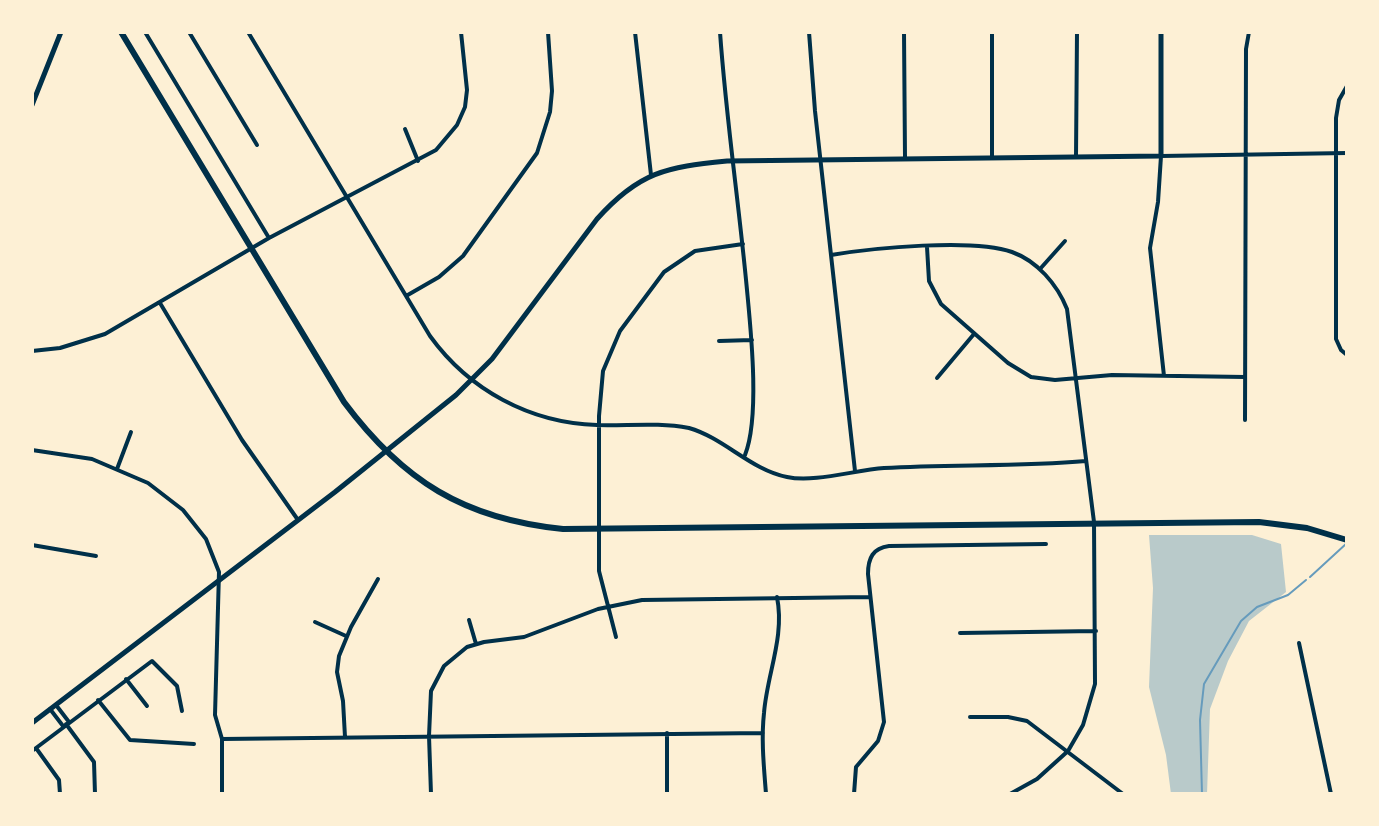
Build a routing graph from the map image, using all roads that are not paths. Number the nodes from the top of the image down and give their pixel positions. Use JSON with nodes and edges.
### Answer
{"nodes":[{"id":1,"x":61,"y":32,"type":"edge"},
{"id":2,"x":121,"y":32,"type":"edge"},
{"id":3,"x":145,"y":32,"type":"edge"},
{"id":4,"x":189,"y":32,"type":"edge"},
{"id":5,"x":248,"y":32,"type":"edge"},
{"id":6,"x":461,"y":32,"type":"edge"},
{"id":7,"x":548,"y":32,"type":"edge"},
{"id":8,"x":635,"y":32,"type":"edge"},
{"id":9,"x":720,"y":32,"type":"edge"},
{"id":10,"x":809,"y":32,"type":"edge"},
{"id":11,"x":904,"y":32,"type":"edge"},
{"id":12,"x":992,"y":32,"type":"edge"},
{"id":13,"x":1077,"y":32,"type":"edge"},
{"id":14,"x":1161,"y":32,"type":"edge"},
{"id":15,"x":1249,"y":32,"type":"edge"},
{"id":16,"x":1347,"y":86,"type":"edge"},
{"id":17,"x":32,"y":105,"type":"edge"},
{"id":18,"x":405,"y":129,"type":"dead end"},
{"id":19,"x":257,"y":145,"type":"dead end"},
{"id":20,"x":1336,"y":153,"type":"junction"},
{"id":21,"x":1347,"y":153,"type":"edge"},
{"id":22,"x":1246,"y":154,"type":"junction"},
{"id":23,"x":1161,"y":156,"type":"junction"},
{"id":24,"x":1076,"y":157,"type":"junction"},
{"id":25,"x":905,"y":158,"type":"junction"},
{"id":26,"x":992,"y":158,"type":"junction"},
{"id":27,"x":820,"y":160,"type":"junction"},
{"id":28,"x":418,"y":161,"type":"junction"},
{"id":29,"x":733,"y":161,"type":"junction"},
{"id":30,"x":651,"y":175,"type":"junction"},
{"id":31,"x":347,"y":197,"type":"junction"},
{"id":32,"x":269,"y":238,"type":"junction"},
{"id":33,"x":1065,"y":241,"type":"dead end"},
{"id":34,"x":743,"y":244,"type":"junction"},
{"id":35,"x":927,"y":247,"type":"junction"},
{"id":36,"x":252,"y":250,"type":"junction"},
{"id":37,"x":831,"y":255,"type":"junction"},
{"id":38,"x":1039,"y":269,"type":"junction"},
{"id":39,"x":406,"y":296,"type":"junction"},
{"id":40,"x":160,"y":303,"type":"junction"},
{"id":41,"x":975,"y":334,"type":"junction"},
{"id":42,"x":752,"y":340,"type":"junction"},
{"id":43,"x":719,"y":341,"type":"dead end"},
{"id":44,"x":32,"y":351,"type":"edge"},
{"id":45,"x":1347,"y":355,"type":"edge"},
{"id":46,"x":1164,"y":376,"type":"junction"},
{"id":47,"x":1245,"y":377,"type":"junction"},
{"id":48,"x":937,"y":378,"type":"dead end"},
{"id":49,"x":1077,"y":378,"type":"junction"},
{"id":50,"x":472,"y":381,"type":"junction"},
{"id":51,"x":1245,"y":420,"type":"dead end"},
{"id":52,"x":599,"y":426,"type":"junction"},
{"id":53,"x":131,"y":432,"type":"dead end"},
{"id":54,"x":32,"y":450,"type":"edge"},
{"id":55,"x":384,"y":451,"type":"junction"},
{"id":56,"x":744,"y":456,"type":"junction"},
{"id":57,"x":1086,"y":461,"type":"junction"},
{"id":58,"x":117,"y":469,"type":"junction"},
{"id":59,"x":855,"y":471,"type":"junction"},
{"id":60,"x":298,"y":520,"type":"junction"},
{"id":61,"x":1094,"y":522,"type":"junction"},
{"id":62,"x":599,"y":529,"type":"junction"},
{"id":63,"x":1347,"y":540,"type":"edge"},
{"id":64,"x":1046,"y":544,"type":"dead end"},
{"id":65,"x":32,"y":545,"type":"edge"},
{"id":66,"x":96,"y":556,"type":"dead end"},
{"id":67,"x":378,"y":579,"type":"dead end"},
{"id":68,"x":219,"y":580,"type":"junction"},
{"id":69,"x":777,"y":597,"type":"junction"},
{"id":70,"x":870,"y":597,"type":"junction"},
{"id":71,"x":607,"y":607,"type":"junction"},
{"id":72,"x":469,"y":620,"type":"dead end"},
{"id":73,"x":315,"y":622,"type":"dead end"},
{"id":74,"x":1096,"y":631,"type":"junction"},
{"id":75,"x":960,"y":633,"type":"dead end"},
{"id":76,"x":346,"y":636,"type":"junction"},
{"id":77,"x":616,"y":637,"type":"dead end"},
{"id":78,"x":1299,"y":643,"type":"dead end"},
{"id":79,"x":476,"y":644,"type":"junction"},
{"id":80,"x":126,"y":679,"type":"junction"},
{"id":81,"x":98,"y":700,"type":"junction"},
{"id":82,"x":147,"y":706,"type":"dead end"},
{"id":83,"x":53,"y":707,"type":"junction"},
{"id":84,"x":182,"y":711,"type":"dead end"},
{"id":85,"x":970,"y":717,"type":"dead end"},
{"id":86,"x":32,"y":723,"type":"edge"},
{"id":87,"x":66,"y":724,"type":"junction"},
{"id":88,"x":667,"y":733,"type":"junction"},
{"id":89,"x":763,"y":733,"type":"junction"},
{"id":90,"x":429,"y":736,"type":"junction"},
{"id":91,"x":345,"y":737,"type":"junction"},
{"id":92,"x":222,"y":739,"type":"junction"},
{"id":93,"x":194,"y":744,"type":"dead end"},
{"id":94,"x":34,"y":749,"type":"edge"},
{"id":95,"x":1068,"y":751,"type":"junction"},
{"id":96,"x":1023,"y":787,"type":"junction"},
{"id":97,"x":60,"y":794,"type":"edge"},
{"id":98,"x":95,"y":794,"type":"edge"},
{"id":99,"x":222,"y":794,"type":"edge"},
{"id":100,"x":431,"y":794,"type":"edge"},
{"id":101,"x":667,"y":794,"type":"edge"},
{"id":102,"x":766,"y":794,"type":"edge"},
{"id":103,"x":854,"y":794,"type":"edge"},
{"id":104,"x":1010,"y":794,"type":"edge"},
{"id":105,"x":1026,"y":794,"type":"edge"},
{"id":106,"x":1123,"y":794,"type":"edge"},
{"id":107,"x":1331,"y":794,"type":"edge"}],
"edges":[{"from":1,"to":17,"type":"street"},
{"from":2,"to":36,"type":"main road"},
{"from":3,"to":32,"type":"street"},
{"from":4,"to":19,"type":"street"},
{"from":5,"to":31,"type":"street"},
{"from":6,"to":28,"type":"street"},
{"from":7,"to":39,"type":"street"},
{"from":8,"to":30,"type":"street"},
{"from":9,"to":29,"type":"street"},
{"from":10,"to":27,"type":"street"},
{"from":11,"to":25,"type":"street"},
{"from":12,"to":26,"type":"street"},
{"from":13,"to":24,"type":"street"},
{"from":14,"to":23,"type":"street"},
{"from":15,"to":22,"type":"street"},
{"from":16,"to":20,"type":"street"},
{"from":18,"to":28,"type":"street"},
{"from":20,"to":21,"type":"street"},
{"from":20,"to":22,"type":"street"},
{"from":20,"to":45,"type":"street"},
{"from":22,"to":23,"type":"street"},
{"from":22,"to":47,"type":"street"},
{"from":23,"to":24,"type":"street"},
{"from":23,"to":46,"type":"street"},
{"from":24,"to":26,"type":"street"},
{"from":25,"to":26,"type":"street"},
{"from":25,"to":27,"type":"street"},
{"from":27,"to":29,"type":"street"},
{"from":27,"to":37,"type":"street"},
{"from":28,"to":31,"type":"street"},
{"from":29,"to":30,"type":"street"},
{"from":29,"to":34,"type":"street"},
{"from":30,"to":50,"type":"street"},
{"from":31,"to":32,"type":"street"},
{"from":31,"to":39,"type":"street"},
{"from":32,"to":36,"type":"street"},
{"from":33,"to":38,"type":"street"},
{"from":34,"to":42,"type":"street"},
{"from":34,"to":52,"type":"street"},
{"from":35,"to":37,"type":"street"},
{"from":35,"to":38,"type":"street"},
{"from":35,"to":41,"type":"street"},
{"from":36,"to":40,"type":"street"},
{"from":36,"to":55,"type":"main road"},
{"from":37,"to":59,"type":"street"},
{"from":38,"to":49,"type":"street"},
{"from":39,"to":50,"type":"street"},
{"from":40,"to":44,"type":"street"},
{"from":40,"to":60,"type":"street"},
{"from":41,"to":48,"type":"street"},
{"from":41,"to":49,"type":"street"},
{"from":42,"to":43,"type":"street"},
{"from":42,"to":56,"type":"street"},
{"from":46,"to":47,"type":"street"},
{"from":46,"to":49,"type":"street"},
{"from":47,"to":51,"type":"street"},
{"from":49,"to":57,"type":"street"},
{"from":50,"to":52,"type":"street"},
{"from":50,"to":55,"type":"street"},
{"from":52,"to":56,"type":"street"},
{"from":52,"to":62,"type":"street"},
{"from":53,"to":58,"type":"street"},
{"from":54,"to":58,"type":"street"},
{"from":55,"to":60,"type":"street"},
{"from":55,"to":62,"type":"main road"},
{"from":56,"to":59,"type":"street"},
{"from":57,"to":59,"type":"street"},
{"from":57,"to":61,"type":"street"},
{"from":58,"to":68,"type":"street"},
{"from":60,"to":68,"type":"street"},
{"from":61,"to":62,"type":"main road"},
{"from":61,"to":63,"type":"main road"},
{"from":61,"to":74,"type":"street"},
{"from":62,"to":71,"type":"street"},
{"from":64,"to":70,"type":"street"},
{"from":65,"to":66,"type":"street"},
{"from":67,"to":76,"type":"street"},
{"from":68,"to":83,"type":"street"},
{"from":68,"to":92,"type":"street"},
{"from":69,"to":70,"type":"street"},
{"from":69,"to":71,"type":"street"},
{"from":69,"to":89,"type":"street"},
{"from":70,"to":103,"type":"street"},
{"from":71,"to":77,"type":"street"},
{"from":71,"to":79,"type":"street"},
{"from":72,"to":79,"type":"street"},
{"from":73,"to":76,"type":"street"},
{"from":74,"to":75,"type":"street"},
{"from":74,"to":95,"type":"street"},
{"from":76,"to":91,"type":"street"},
{"from":78,"to":107,"type":"street"},
{"from":79,"to":90,"type":"street"},
{"from":80,"to":81,"type":"street"},
{"from":80,"to":82,"type":"street"},
{"from":80,"to":84,"type":"street"},
{"from":81,"to":87,"type":"street"},
{"from":81,"to":93,"type":"street"},
{"from":83,"to":86,"type":"street"},
{"from":83,"to":87,"type":"street"},
{"from":85,"to":95,"type":"street"},
{"from":87,"to":94,"type":"street"},
{"from":87,"to":98,"type":"street"},
{"from":88,"to":89,"type":"street"},
{"from":88,"to":90,"type":"street"},
{"from":88,"to":101,"type":"street"},
{"from":89,"to":102,"type":"street"},
{"from":90,"to":91,"type":"street"},
{"from":90,"to":100,"type":"street"},
{"from":91,"to":92,"type":"street"},
{"from":92,"to":99,"type":"street"},
{"from":94,"to":97,"type":"street"},
{"from":95,"to":96,"type":"street"},
{"from":95,"to":106,"type":"street"},
{"from":96,"to":104,"type":"street"},
{"from":96,"to":105,"type":"street"}]}
